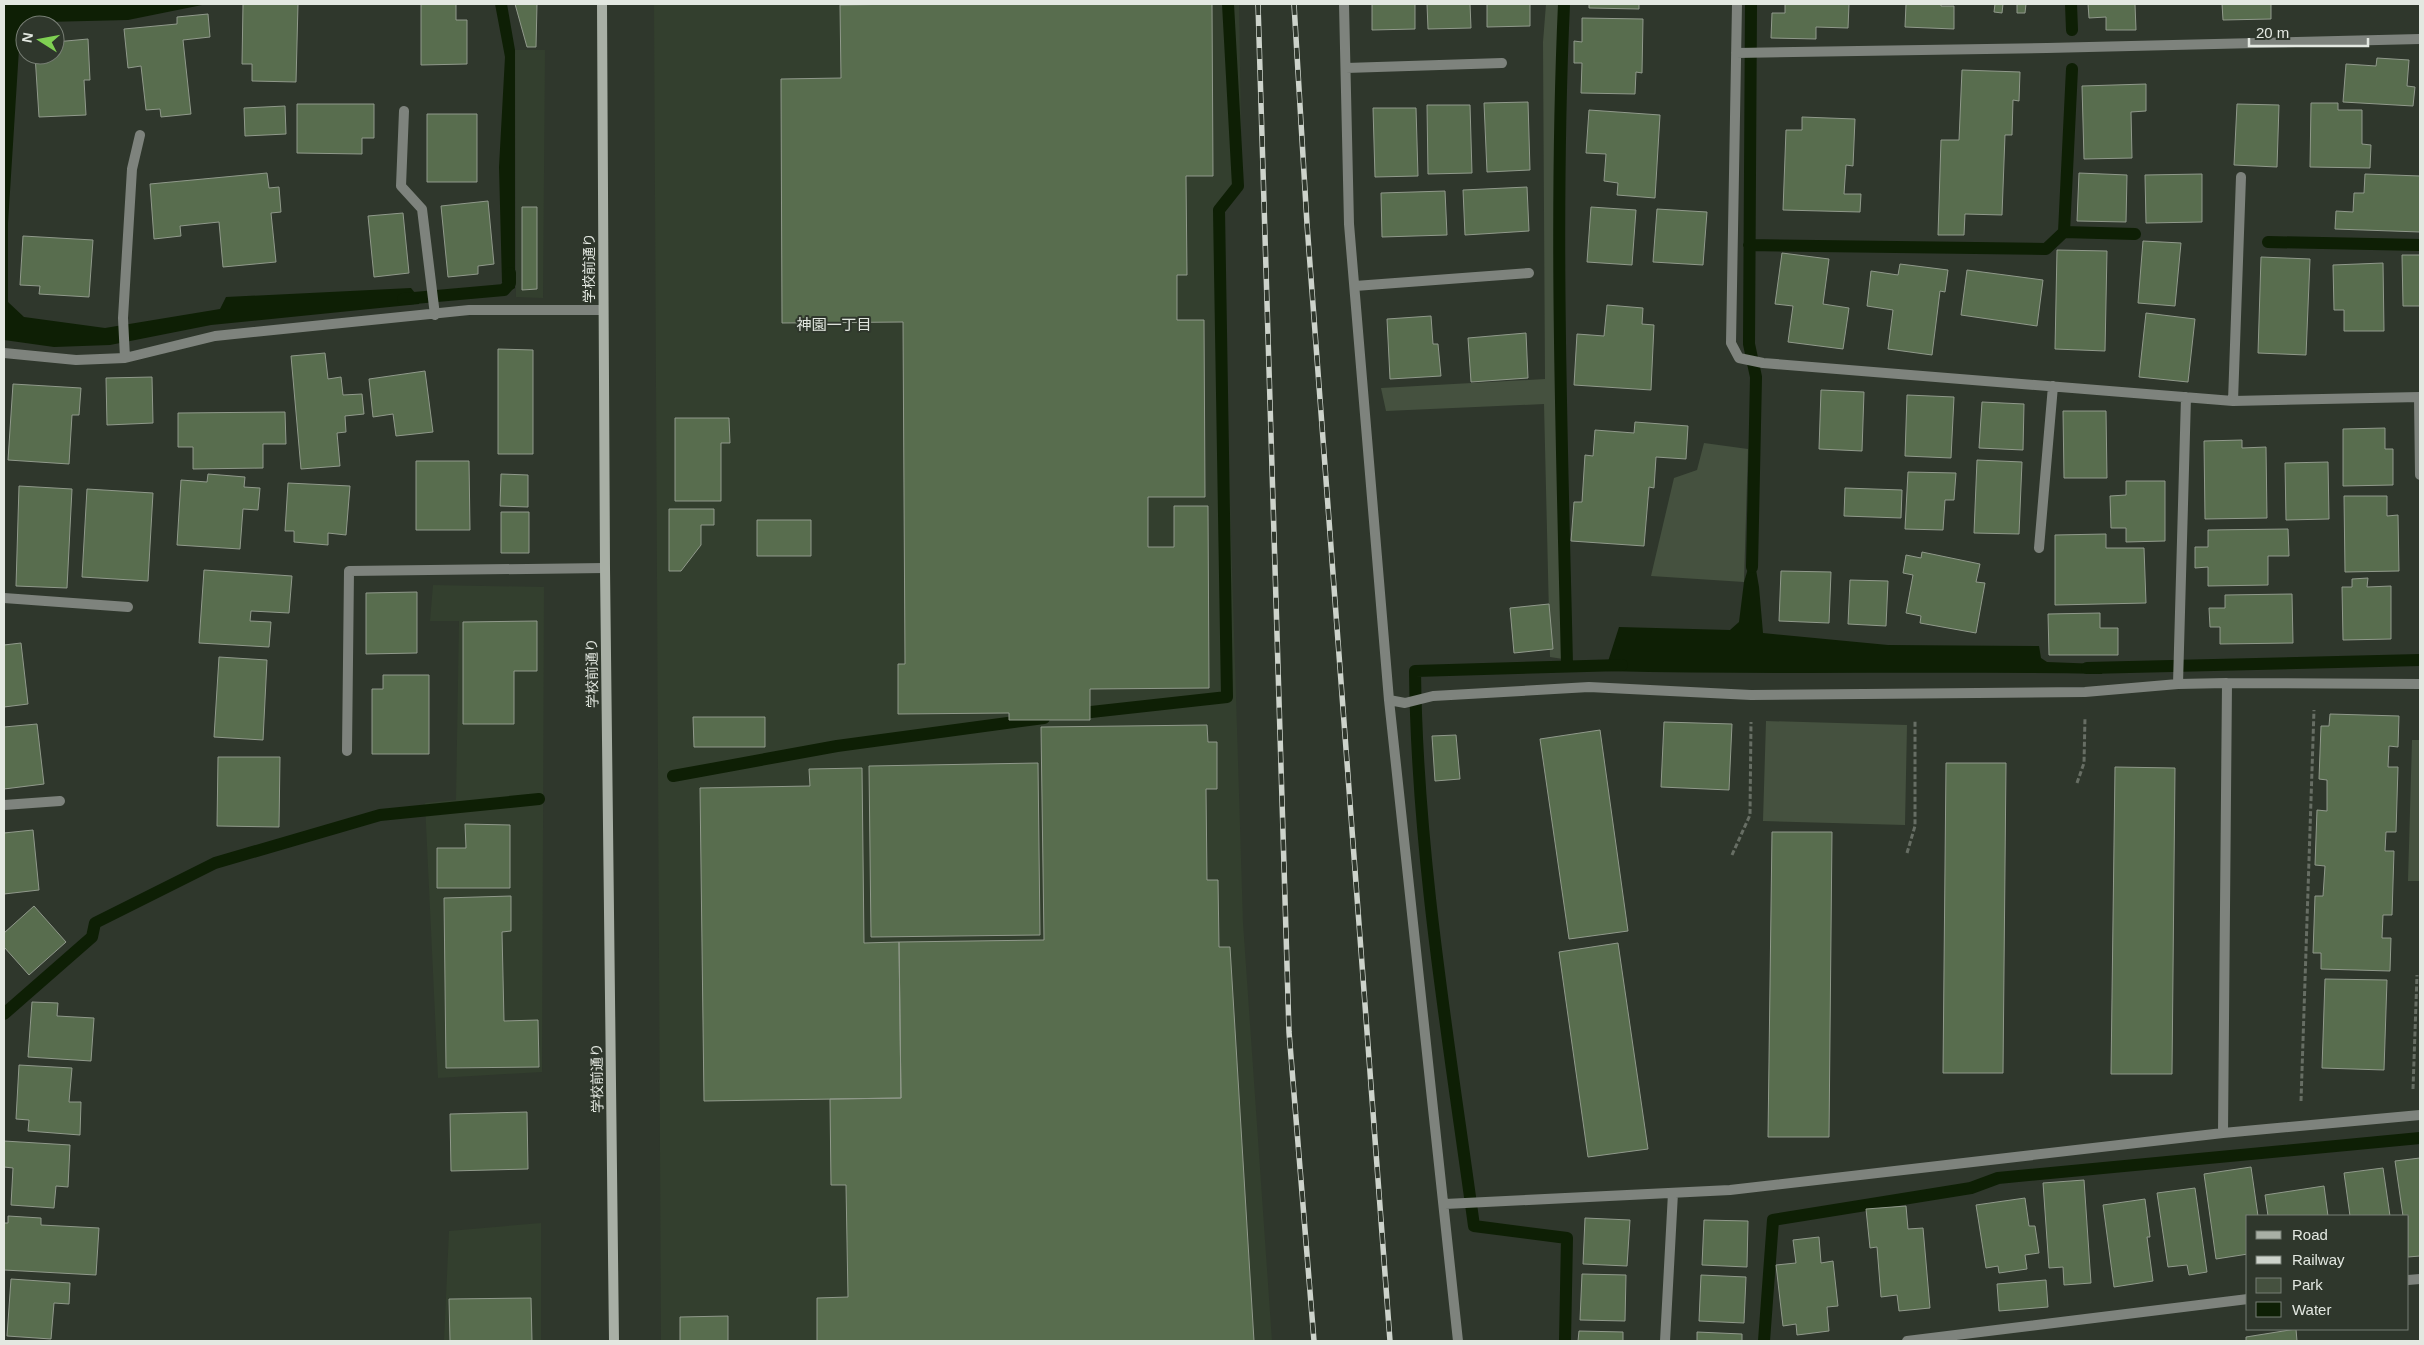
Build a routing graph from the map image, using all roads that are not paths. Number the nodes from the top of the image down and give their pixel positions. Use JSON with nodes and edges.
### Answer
{"nodes":[{"id":1,"x":602,"y":4,"type":"edge"},
{"id":2,"x":1344,"y":4,"type":"edge"},
{"id":3,"x":1737,"y":4,"type":"edge"},
{"id":4,"x":2420,"y":39,"type":"edge"},
{"id":5,"x":1736,"y":53,"type":"junction"},
{"id":6,"x":1502,"y":63,"type":"dead end"},
{"id":7,"x":1346,"y":68,"type":"junction"},
{"id":8,"x":404,"y":112,"type":"dead end"},
{"id":9,"x":140,"y":135,"type":"dead end"},
{"id":10,"x":2241,"y":177,"type":"dead end"},
{"id":11,"x":1529,"y":272,"type":"dead end"},
{"id":12,"x":1355,"y":286,"type":"junction"},
{"id":13,"x":603,"y":310,"type":"junction"},
{"id":14,"x":435,"y":315,"type":"junction"},
{"id":15,"x":4,"y":353,"type":"edge"},
{"id":16,"x":124,"y":358,"type":"junction"},
{"id":17,"x":2053,"y":386,"type":"junction"},
{"id":18,"x":2186,"y":397,"type":"junction"},
{"id":19,"x":2420,"y":397,"type":"edge"},
{"id":20,"x":2233,"y":401,"type":"junction"},
{"id":21,"x":2420,"y":475,"type":"edge"},
{"id":22,"x":2039,"y":548,"type":"dead end"},
{"id":23,"x":605,"y":568,"type":"junction"},
{"id":24,"x":4,"y":598,"type":"edge"},
{"id":25,"x":128,"y":607,"type":"dead end"},
{"id":26,"x":2227,"y":683,"type":"junction"},
{"id":27,"x":2178,"y":684,"type":"junction"},
{"id":28,"x":2420,"y":684,"type":"edge"},
{"id":29,"x":1389,"y":700,"type":"junction"},
{"id":30,"x":347,"y":751,"type":"dead end"},
{"id":31,"x":60,"y":801,"type":"dead end"},
{"id":32,"x":4,"y":805,"type":"edge"},
{"id":33,"x":2416,"y":1116,"type":"edge"},
{"id":34,"x":2224,"y":1133,"type":"junction"},
{"id":35,"x":1673,"y":1192,"type":"junction"},
{"id":36,"x":1445,"y":1204,"type":"junction"},
{"id":37,"x":2246,"y":1299,"type":"edge"},
{"id":38,"x":1984,"y":1336,"type":"edge"},
{"id":39,"x":614,"y":1341,"type":"edge"},
{"id":40,"x":1458,"y":1341,"type":"edge"},
{"id":41,"x":1665,"y":1341,"type":"edge"},
{"id":42,"x":1906,"y":1341,"type":"edge"}],
"edges":[{"from":1,"to":13,"type":"main road","name":"学校前通り"},
{"from":2,"to":7,"type":"street"},
{"from":3,"to":5,"type":"street"},
{"from":4,"to":5,"type":"street"},
{"from":5,"to":17,"type":"street"},
{"from":6,"to":7,"type":"street"},
{"from":7,"to":12,"type":"street"},
{"from":8,"to":14,"type":"street"},
{"from":9,"to":16,"type":"street"},
{"from":10,"to":20,"type":"street"},
{"from":11,"to":12,"type":"street"},
{"from":12,"to":29,"type":"street"},
{"from":13,"to":14,"type":"street"},
{"from":13,"to":23,"type":"main road","name":"学校前通り"},
{"from":14,"to":16,"type":"street"},
{"from":15,"to":16,"type":"street"},
{"from":17,"to":18,"type":"street"},
{"from":17,"to":22,"type":"street"},
{"from":18,"to":20,"type":"street"},
{"from":18,"to":27,"type":"street"},
{"from":19,"to":20,"type":"street"},
{"from":19,"to":21,"type":"street"},
{"from":23,"to":30,"type":"street"},
{"from":23,"to":39,"type":"main road","name":"学校前通り"},
{"from":24,"to":25,"type":"street"},
{"from":26,"to":27,"type":"street"},
{"from":26,"to":28,"type":"street"},
{"from":26,"to":34,"type":"street"},
{"from":27,"to":29,"type":"street"},
{"from":29,"to":36,"type":"street"},
{"from":31,"to":32,"type":"street"},
{"from":33,"to":34,"type":"street"},
{"from":34,"to":35,"type":"street"},
{"from":35,"to":36,"type":"street"},
{"from":35,"to":41,"type":"street"},
{"from":36,"to":40,"type":"street"},
{"from":37,"to":38,"type":"street"},
{"from":38,"to":42,"type":"street"}]}
